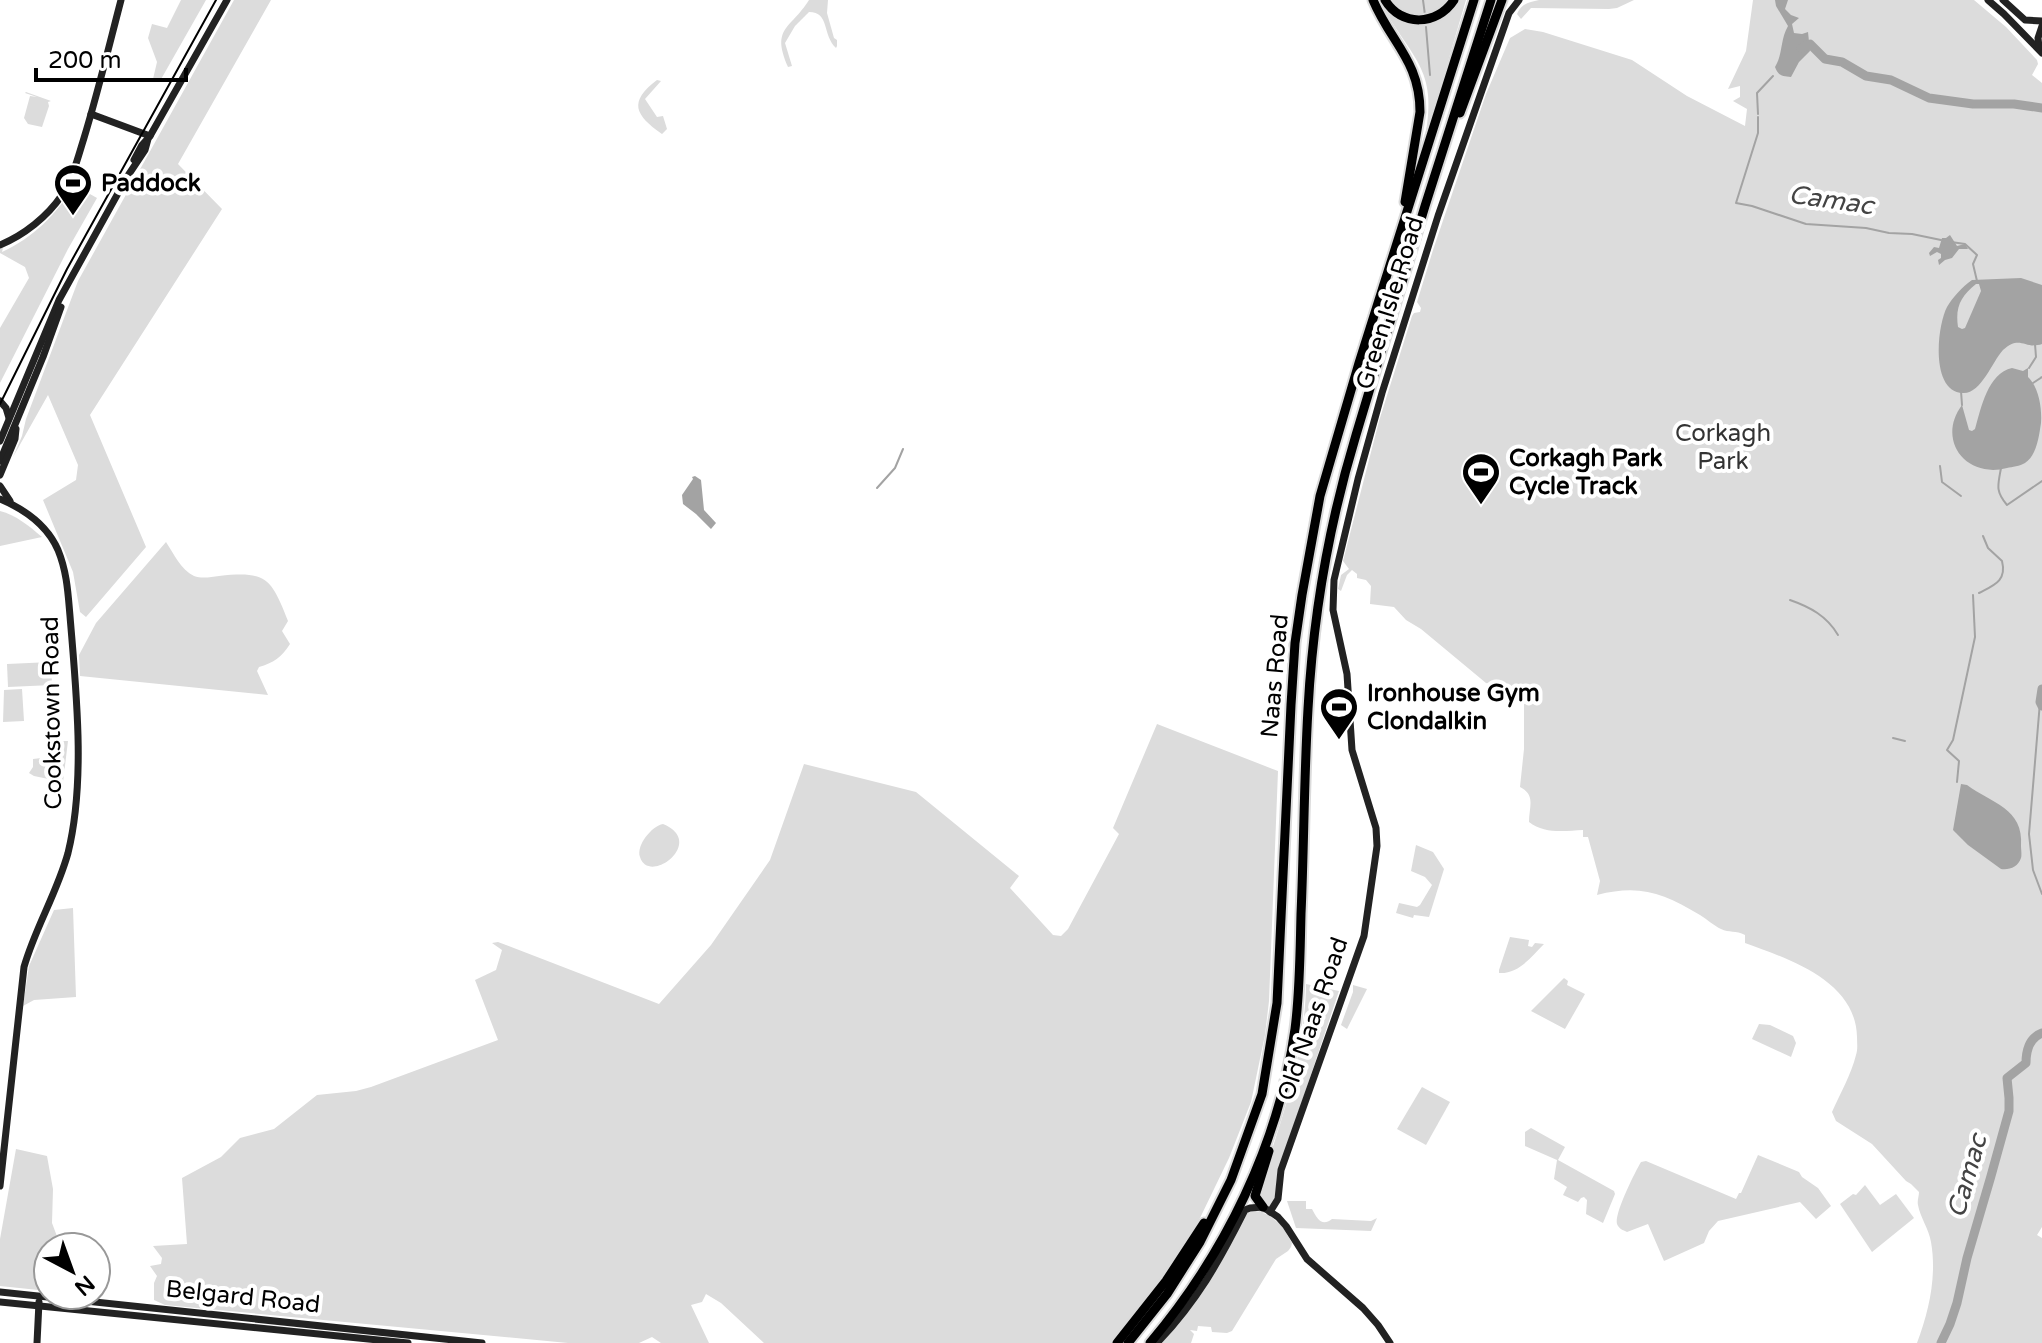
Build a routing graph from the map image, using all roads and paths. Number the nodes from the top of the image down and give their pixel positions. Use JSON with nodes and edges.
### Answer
{"nodes":[{"id":1,"x":121,"y":0,"type":"edge"},
{"id":2,"x":227,"y":0,"type":"edge"},
{"id":3,"x":1373,"y":0,"type":"edge"},
{"id":4,"x":1385,"y":0,"type":"edge"},
{"id":5,"x":1454,"y":0,"type":"edge"},
{"id":6,"x":1474,"y":0,"type":"edge"},
{"id":7,"x":1491,"y":0,"type":"edge"},
{"id":8,"x":1502,"y":0,"type":"edge"},
{"id":9,"x":1519,"y":0,"type":"edge"},
{"id":10,"x":1988,"y":0,"type":"edge"},
{"id":11,"x":2003,"y":0,"type":"edge"},
{"id":12,"x":2042,"y":24,"type":"edge"},
{"id":13,"x":2040,"y":51,"type":"edge"},
{"id":14,"x":91,"y":114,"type":"junction"},
{"id":15,"x":149,"y":138,"type":"junction"},
{"id":16,"x":1425,"y":206,"type":"junction"},
{"id":17,"x":1399,"y":237,"type":"junction"},
{"id":18,"x":0,"y":245,"type":"edge"},
{"id":19,"x":73,"y":276,"type":"junction"},
{"id":20,"x":20,"y":392,"type":"junction"},
{"id":21,"x":1,"y":401,"type":"edge"},
{"id":22,"x":12,"y":421,"type":"junction"},
{"id":23,"x":0,"y":441,"type":"edge"},
{"id":24,"x":0,"y":461,"type":"edge"},
{"id":25,"x":0,"y":475,"type":"edge"},
{"id":26,"x":0,"y":486,"type":"edge"},
{"id":27,"x":0,"y":501,"type":"edge"},
{"id":28,"x":13,"y":504,"type":"junction"},
{"id":29,"x":1377,"y":835,"type":"joint"},
{"id":30,"x":1281,"y":1098,"type":"junction"},
{"id":31,"x":1231,"y":1180,"type":"junction"},
{"id":32,"x":1250,"y":1184,"type":"junction"},
{"id":33,"x":0,"y":1186,"type":"edge"},
{"id":34,"x":1267,"y":1210,"type":"junction"},
{"id":35,"x":0,"y":1292,"type":"edge"},
{"id":36,"x":32,"y":1295,"type":"edge"},
{"id":37,"x":0,"y":1302,"type":"edge"},
{"id":38,"x":112,"y":1304,"type":"edge"},
{"id":39,"x":32,"y":1305,"type":"edge"},
{"id":40,"x":38,"y":1311,"type":"edge"},
{"id":41,"x":88,"y":1311,"type":"edge"},
{"id":42,"x":454,"y":1342,"type":"edge"},
{"id":43,"x":37,"y":1343,"type":"edge"},
{"id":44,"x":408,"y":1343,"type":"edge"},
{"id":45,"x":482,"y":1343,"type":"edge"},
{"id":46,"x":1117,"y":1343,"type":"edge"},
{"id":47,"x":1128,"y":1343,"type":"edge"},
{"id":48,"x":1150,"y":1343,"type":"edge"},
{"id":49,"x":1157,"y":1343,"type":"edge"},
{"id":50,"x":1390,"y":1343,"type":"edge"}],
"edges":[{"from":1,"to":14,"type":"street"},
{"from":2,"to":15,"type":"street"},
{"from":3,"to":17,"type":"highway"},
{"from":4,"to":5,"type":"highway"},
{"from":6,"to":17,"type":"highway","name":"Naas Road"},
{"from":7,"to":16,"type":"highway","name":"Naas Road"},
{"from":8,"to":16,"type":"highway"},
{"from":9,"to":29,"type":"street","name":"Green Isle Road"},
{"from":10,"to":13,"type":"street"},
{"from":11,"to":12,"type":"street"},
{"from":12,"to":13,"type":"street"},
{"from":14,"to":15,"type":"street"},
{"from":14,"to":18,"type":"street"},
{"from":15,"to":19,"type":"street"},
{"from":16,"to":30,"type":"highway","name":"Naas Road"},
{"from":17,"to":31,"type":"highway","name":"Naas Road"},
{"from":19,"to":20,"type":"street"},
{"from":19,"to":22,"type":"street"},
{"from":20,"to":21,"type":"street"},
{"from":20,"to":22,"type":"street"},
{"from":21,"to":22,"type":"street"},
{"from":22,"to":23,"type":"street"},
{"from":22,"to":24,"type":"street"},
{"from":22,"to":25,"type":"street"},
{"from":26,"to":28,"type":"street"},
{"from":27,"to":28,"type":"street","name":"Cookstown Road"},
{"from":28,"to":33,"type":"street","name":"Cookstown Road"},
{"from":29,"to":34,"type":"street","name":"Old Naas Road"},
{"from":30,"to":32,"type":"highway","name":"Naas Road"},
{"from":30,"to":34,"type":"highway"},
{"from":31,"to":46,"type":"highway"},
{"from":31,"to":47,"type":"highway","name":"Naas Road"},
{"from":32,"to":48,"type":"highway","name":"Naas Road"},
{"from":32,"to":49,"type":"highway"},
{"from":34,"to":49,"type":"street"},
{"from":34,"to":50,"type":"street"},
{"from":35,"to":36,"type":"street","name":"Belgard Road"},
{"from":37,"to":39,"type":"street","name":"Belgard Road"},
{"from":38,"to":42,"type":"street","name":"Belgard Road"},
{"from":40,"to":43,"type":"street"},
{"from":41,"to":44,"type":"street","name":"Belgard Road"},
{"from":42,"to":45,"type":"street","name":"Belgard Road"}]}
